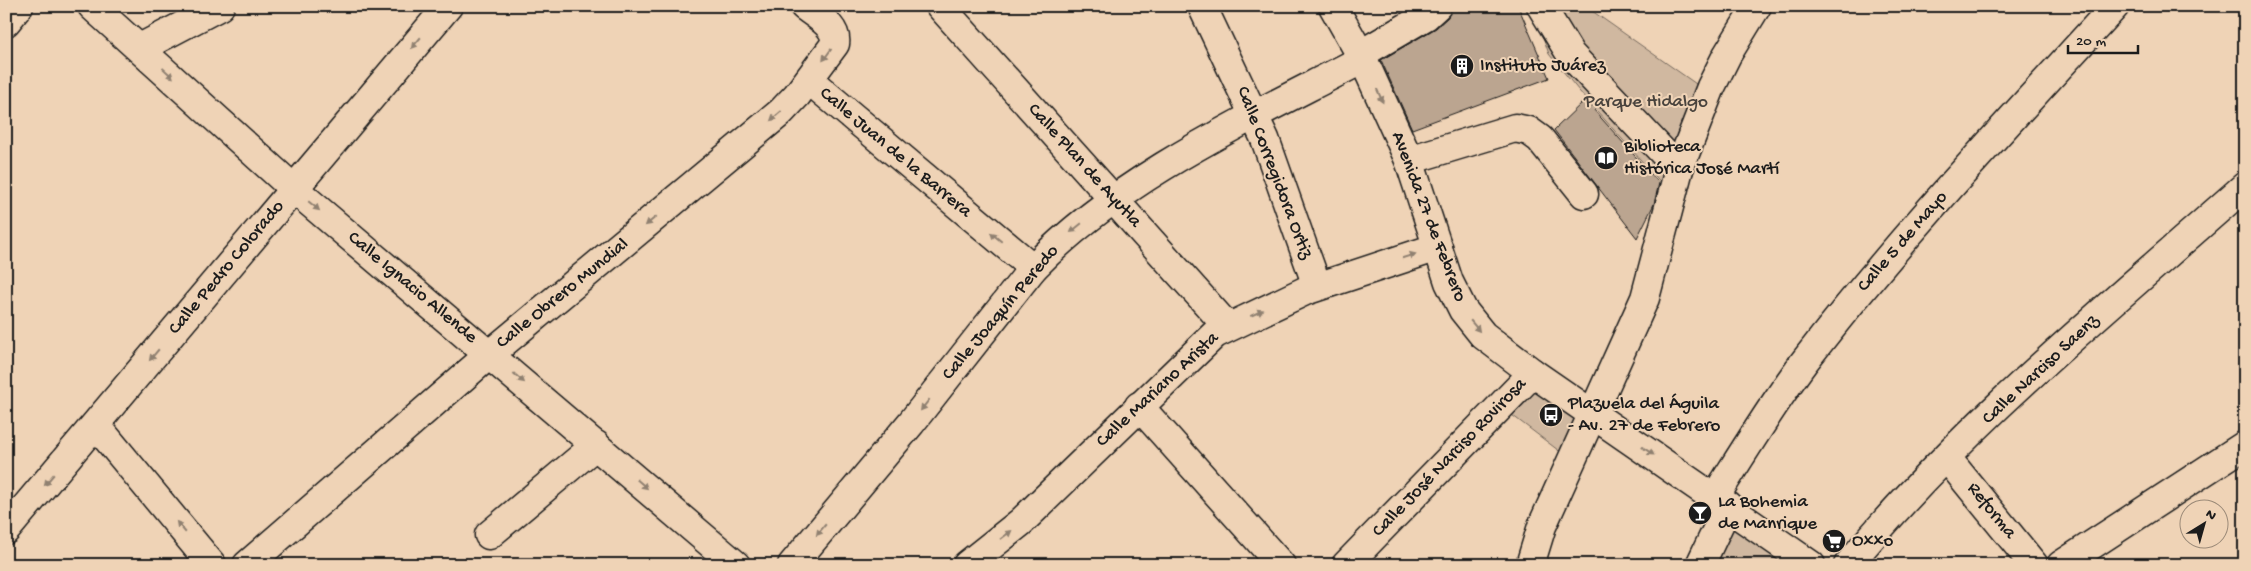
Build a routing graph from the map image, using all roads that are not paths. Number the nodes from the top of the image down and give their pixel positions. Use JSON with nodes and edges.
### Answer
{"nodes":[{"id":1,"x":19,"y":6,"type":"edge"},
{"id":2,"x":92,"y":6,"type":"edge"},
{"id":3,"x":220,"y":6,"type":"edge"},
{"id":4,"x":448,"y":6,"type":"edge"},
{"id":5,"x":804,"y":6,"type":"edge"},
{"id":6,"x":1202,"y":6,"type":"edge"},
{"id":7,"x":1333,"y":6,"type":"edge"},
{"id":8,"x":1437,"y":6,"type":"edge"},
{"id":9,"x":1541,"y":6,"type":"edge"},
{"id":10,"x":1757,"y":6,"type":"edge"},
{"id":11,"x":2115,"y":6,"type":"edge"},
{"id":12,"x":945,"y":8,"type":"edge"},
{"id":13,"x":6,"y":22,"type":"edge"},
{"id":14,"x":140,"y":48,"type":"junction"},
{"id":15,"x":1362,"y":56,"type":"junction"},
{"id":16,"x":809,"y":80,"type":"junction"},
{"id":17,"x":1254,"y":116,"type":"junction"},
{"id":18,"x":1409,"y":160,"type":"junction"},
{"id":19,"x":1679,"y":169,"type":"junction"},
{"id":20,"x":2245,"y":186,"type":"edge"},
{"id":21,"x":294,"y":189,"type":"junction"},
{"id":22,"x":1584,"y":194,"type":"dead end"},
{"id":23,"x":1114,"y":199,"type":"junction"},
{"id":24,"x":1438,"y":247,"type":"junction"},
{"id":25,"x":1033,"y":268,"type":"junction"},
{"id":26,"x":1317,"y":286,"type":"junction"},
{"id":27,"x":1227,"y":326,"type":"junction"},
{"id":28,"x":490,"y":354,"type":"junction"},
{"id":29,"x":1533,"y":372,"type":"junction"},
{"id":30,"x":1139,"y":406,"type":"junction"},
{"id":31,"x":1594,"y":414,"type":"junction"},
{"id":32,"x":96,"y":424,"type":"junction"},
{"id":33,"x":596,"y":445,"type":"junction"},
{"id":34,"x":2245,"y":445,"type":"edge"},
{"id":35,"x":1947,"y":458,"type":"junction"},
{"id":36,"x":1721,"y":502,"type":"junction"},
{"id":37,"x":6,"y":530,"type":"edge"},
{"id":38,"x":489,"y":535,"type":"dead end"},
{"id":39,"x":212,"y":565,"type":"edge"},
{"id":40,"x":246,"y":565,"type":"edge"},
{"id":41,"x":736,"y":565,"type":"edge"},
{"id":42,"x":792,"y":565,"type":"edge"},
{"id":43,"x":967,"y":565,"type":"edge"},
{"id":44,"x":1281,"y":565,"type":"edge"},
{"id":45,"x":1346,"y":565,"type":"edge"},
{"id":46,"x":1530,"y":565,"type":"edge"},
{"id":47,"x":1700,"y":565,"type":"edge"},
{"id":48,"x":1811,"y":565,"type":"edge"},
{"id":49,"x":1848,"y":565,"type":"edge"},
{"id":50,"x":2034,"y":565,"type":"edge"},
{"id":51,"x":2060,"y":565,"type":"edge"}],
"edges":[{"from":1,"to":13,"type":"street"},
{"from":2,"to":14,"type":"street","name":"Calle Ignacio Allende"},
{"from":3,"to":14,"type":"street"},
{"from":4,"to":21,"type":"street","name":"Calle Pedro Colorado","one_way":true},
{"from":5,"to":16,"type":"street","name":"Calle Juan de la Barrera","one_way":true},
{"from":6,"to":17,"type":"street","name":"Calle Corregidora Ortiz"},
{"from":7,"to":15,"type":"street","name":"Avenida 27 de Febrero"},
{"from":8,"to":15,"type":"street","name":"Calle Joaquín Peredo"},
{"from":9,"to":19,"type":"street"},
{"from":10,"to":19,"type":"street"},
{"from":11,"to":36,"type":"street","name":"Calle 5 de Mayo"},
{"from":12,"to":23,"type":"street","name":"Calle Plan de Ayutla"},
{"from":14,"to":21,"type":"street","name":"Calle Ignacio Allende","one_way":true},
{"from":15,"to":17,"type":"street","name":"Calle Joaquín Peredo"},
{"from":15,"to":18,"type":"street","name":"Avenida 27 de Febrero","one_way":true},
{"from":25,"to":16,"type":"street","name":"Calle Juan de la Barrera","one_way":true},
{"from":16,"to":28,"type":"street","name":"Calle Obrero Mundial","one_way":true},
{"from":17,"to":23,"type":"street","name":"Calle Joaquín Peredo"},
{"from":17,"to":26,"type":"street","name":"Calle Corregidora Ortiz"},
{"from":18,"to":22,"type":"street"},
{"from":18,"to":24,"type":"street","name":"Avenida 27 de Febrero"},
{"from":19,"to":31,"type":"street"},
{"from":20,"to":35,"type":"street","name":"Calle Narciso Saenz"},
{"from":21,"to":28,"type":"street","name":"Calle Ignacio Allende","one_way":true},
{"from":21,"to":32,"type":"street","name":"Calle Pedro Colorado","one_way":true},
{"from":23,"to":25,"type":"street","name":"Calle Joaquín Peredo","one_way":true},
{"from":23,"to":27,"type":"street","name":"Calle Plan de Ayutla"},
{"from":26,"to":24,"type":"street","name":"Calle Mariano Arista","one_way":true},
{"from":24,"to":29,"type":"street","name":"Avenida 27 de Febrero","one_way":true},
{"from":25,"to":42,"type":"street","name":"Calle Joaquín Peredo","one_way":true},
{"from":27,"to":26,"type":"street","name":"Calle Mariano Arista","one_way":true},
{"from":27,"to":30,"type":"street","name":"Calle Mariano Arista"},
{"from":28,"to":33,"type":"street","name":"Calle Ignacio Allende","one_way":true},
{"from":28,"to":40,"type":"street","name":"Calle Obrero Mundial"},
{"from":29,"to":31,"type":"street","name":"Avenida 27 de Febrero"},
{"from":29,"to":45,"type":"street","name":"Calle José Narciso Rovirosa"},
{"from":43,"to":30,"type":"street","name":"Calle Mariano Arista","one_way":true},
{"from":30,"to":44,"type":"street"},
{"from":31,"to":36,"type":"street","name":"Avenida 27 de Febrero","one_way":true},
{"from":31,"to":46,"type":"street"},
{"from":32,"to":37,"type":"street","name":"Calle Pedro Colorado","one_way":true},
{"from":39,"to":32,"type":"street","one_way":true},
{"from":33,"to":38,"type":"street"},
{"from":33,"to":41,"type":"street","name":"Calle Ignacio Allende","one_way":true},
{"from":34,"to":51,"type":"street"},
{"from":35,"to":49,"type":"street","name":"Calle Narciso Saenz"},
{"from":35,"to":50,"type":"street","name":"Reforma"},
{"from":36,"to":47,"type":"street","name":"Calle 5 de Mayo"},
{"from":36,"to":48,"type":"street","name":"Avenida 27 de Febrero"}]}
